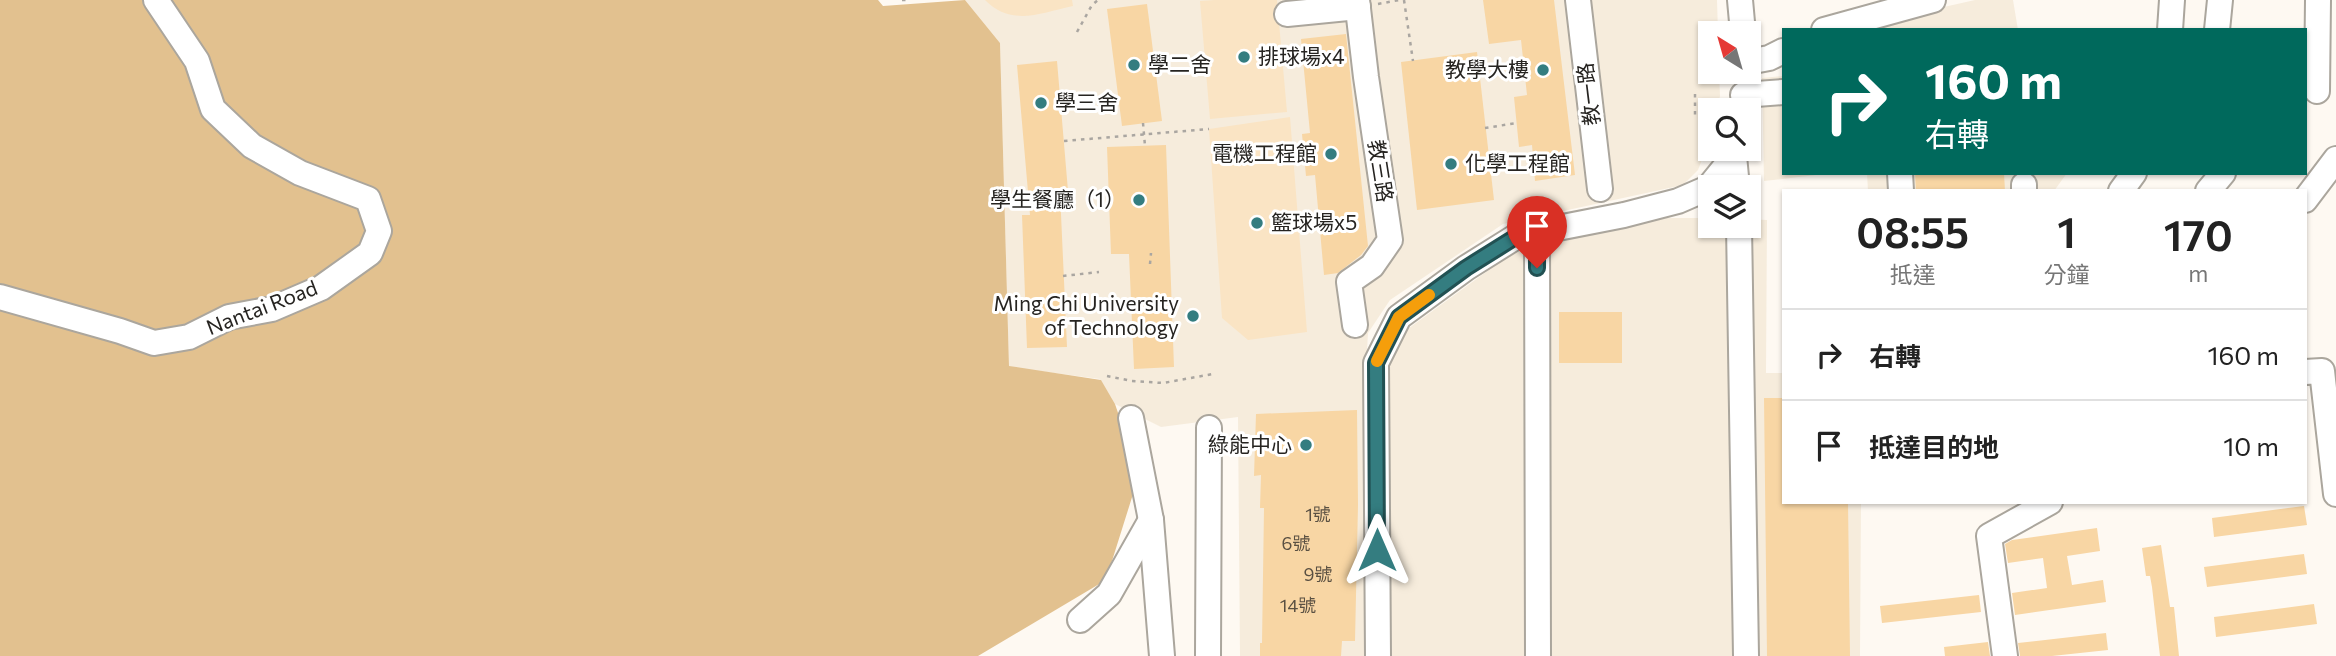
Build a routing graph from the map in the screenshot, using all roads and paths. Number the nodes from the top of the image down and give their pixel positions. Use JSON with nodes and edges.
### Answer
{"nodes":[{"id":1,"x":156,"y":0,"type":"edge"},
{"id":2,"x":1098,"y":0,"type":"edge"},
{"id":3,"x":1404,"y":0,"type":"edge"},
{"id":4,"x":1578,"y":0,"type":"edge"},
{"id":5,"x":1740,"y":0,"type":"edge"},
{"id":6,"x":1933,"y":0,"type":"edge"},
{"id":7,"x":2172,"y":0,"type":"edge"},
{"id":8,"x":2220,"y":0,"type":"edge"},
{"id":9,"x":2318,"y":0,"type":"edge"},
{"id":10,"x":1357,"y":4,"type":"edge"},
{"id":11,"x":1907,"y":4,"type":"edge"},
{"id":12,"x":1287,"y":14,"type":"dead end"},
{"id":13,"x":1742,"y":21,"type":"edge"},
{"id":14,"x":1830,"y":28,"type":"edge"},
{"id":15,"x":2170,"y":28,"type":"edge"},
{"id":16,"x":2217,"y":28,"type":"edge"},
{"id":17,"x":1077,"y":32,"type":"dead end"},
{"id":18,"x":1782,"y":52,"type":"edge"},
{"id":19,"x":1761,"y":60,"type":"edge"},
{"id":20,"x":1413,"y":61,"type":"dead end"},
{"id":21,"x":1743,"y":92,"type":"edge"},
{"id":22,"x":1782,"y":92,"type":"edge"},
{"id":23,"x":2319,"y":93,"type":"edge"},
{"id":24,"x":1695,"y":94,"type":"dead end"},
{"id":25,"x":1698,"y":116,"type":"edge"},
{"id":26,"x":1143,"y":123,"type":"dead end"},
{"id":27,"x":1517,"y":123,"type":"dead end"},
{"id":28,"x":1485,"y":128,"type":"dead end"},
{"id":29,"x":1209,"y":129,"type":"dead end"},
{"id":30,"x":1064,"y":141,"type":"dead end"},
{"id":31,"x":1145,"y":146,"type":"dead end"},
{"id":32,"x":2336,"y":159,"type":"edge"},
{"id":33,"x":1729,"y":161,"type":"edge"},
{"id":34,"x":2221,"y":175,"type":"edge"},
{"id":35,"x":1600,"y":189,"type":"dead end"},
{"id":36,"x":2210,"y":189,"type":"edge"},
{"id":37,"x":2307,"y":197,"type":"edge"},
{"id":38,"x":1537,"y":232,"type":"junction"},
{"id":39,"x":1739,"y":238,"type":"edge"},
{"id":40,"x":1151,"y":253,"type":"dead end"},
{"id":41,"x":1150,"y":264,"type":"dead end"},
{"id":42,"x":1099,"y":272,"type":"dead end"},
{"id":43,"x":1063,"y":276,"type":"dead end"},
{"id":44,"x":0,"y":297,"type":"edge"},
{"id":45,"x":1355,"y":325,"type":"dead end"},
{"id":46,"x":2307,"y":372,"type":"edge"},
{"id":47,"x":1213,"y":374,"type":"dead end"},
{"id":48,"x":1107,"y":376,"type":"dead end"},
{"id":49,"x":1131,"y":418,"type":"dead end"},
{"id":50,"x":1209,"y":428,"type":"dead end"},
{"id":51,"x":2336,"y":494,"type":"edge"},
{"id":52,"x":2046,"y":504,"type":"edge"},
{"id":53,"x":1151,"y":520,"type":"junction"},
{"id":54,"x":1080,"y":620,"type":"dead end"},
{"id":55,"x":1162,"y":656,"type":"edge"},
{"id":56,"x":1208,"y":656,"type":"edge"},
{"id":57,"x":1378,"y":656,"type":"edge"},
{"id":58,"x":1538,"y":656,"type":"edge"},
{"id":59,"x":1746,"y":656,"type":"edge"},
{"id":60,"x":2005,"y":656,"type":"edge"}],
"edges":[{"from":1,"to":44,"type":"street","name":"Nantai Road"},
{"from":2,"to":17,"type":"path"},
{"from":3,"to":20,"type":"path"},
{"from":4,"to":35,"type":"street","name":"教一路"},
{"from":5,"to":13,"type":"street"},
{"from":6,"to":11,"type":"street"},
{"from":7,"to":15,"type":"street"},
{"from":8,"to":16,"type":"street"},
{"from":9,"to":23,"type":"street"},
{"from":10,"to":12,"type":"street"},
{"from":10,"to":45,"type":"street","name":"教三路"},
{"from":11,"to":14,"type":"street"},
{"from":18,"to":19,"type":"street"},
{"from":21,"to":22,"type":"street"},
{"from":24,"to":25,"type":"path"},
{"from":26,"to":31,"type":"path","bridge":true},
{"from":27,"to":28,"type":"path"},
{"from":29,"to":30,"type":"path"},
{"from":32,"to":37,"type":"street"},
{"from":33,"to":38,"type":"street"},
{"from":34,"to":36,"type":"street"},
{"from":38,"to":57,"type":"street"},
{"from":38,"to":58,"type":"street"},
{"from":39,"to":59,"type":"street"},
{"from":40,"to":41,"type":"path"},
{"from":42,"to":43,"type":"path"},
{"from":46,"to":51,"type":"street"},
{"from":47,"to":48,"type":"path"},
{"from":49,"to":53,"type":"street"},
{"from":50,"to":56,"type":"street"},
{"from":52,"to":60,"type":"street"},
{"from":53,"to":54,"type":"street"},
{"from":53,"to":55,"type":"street"}]}
